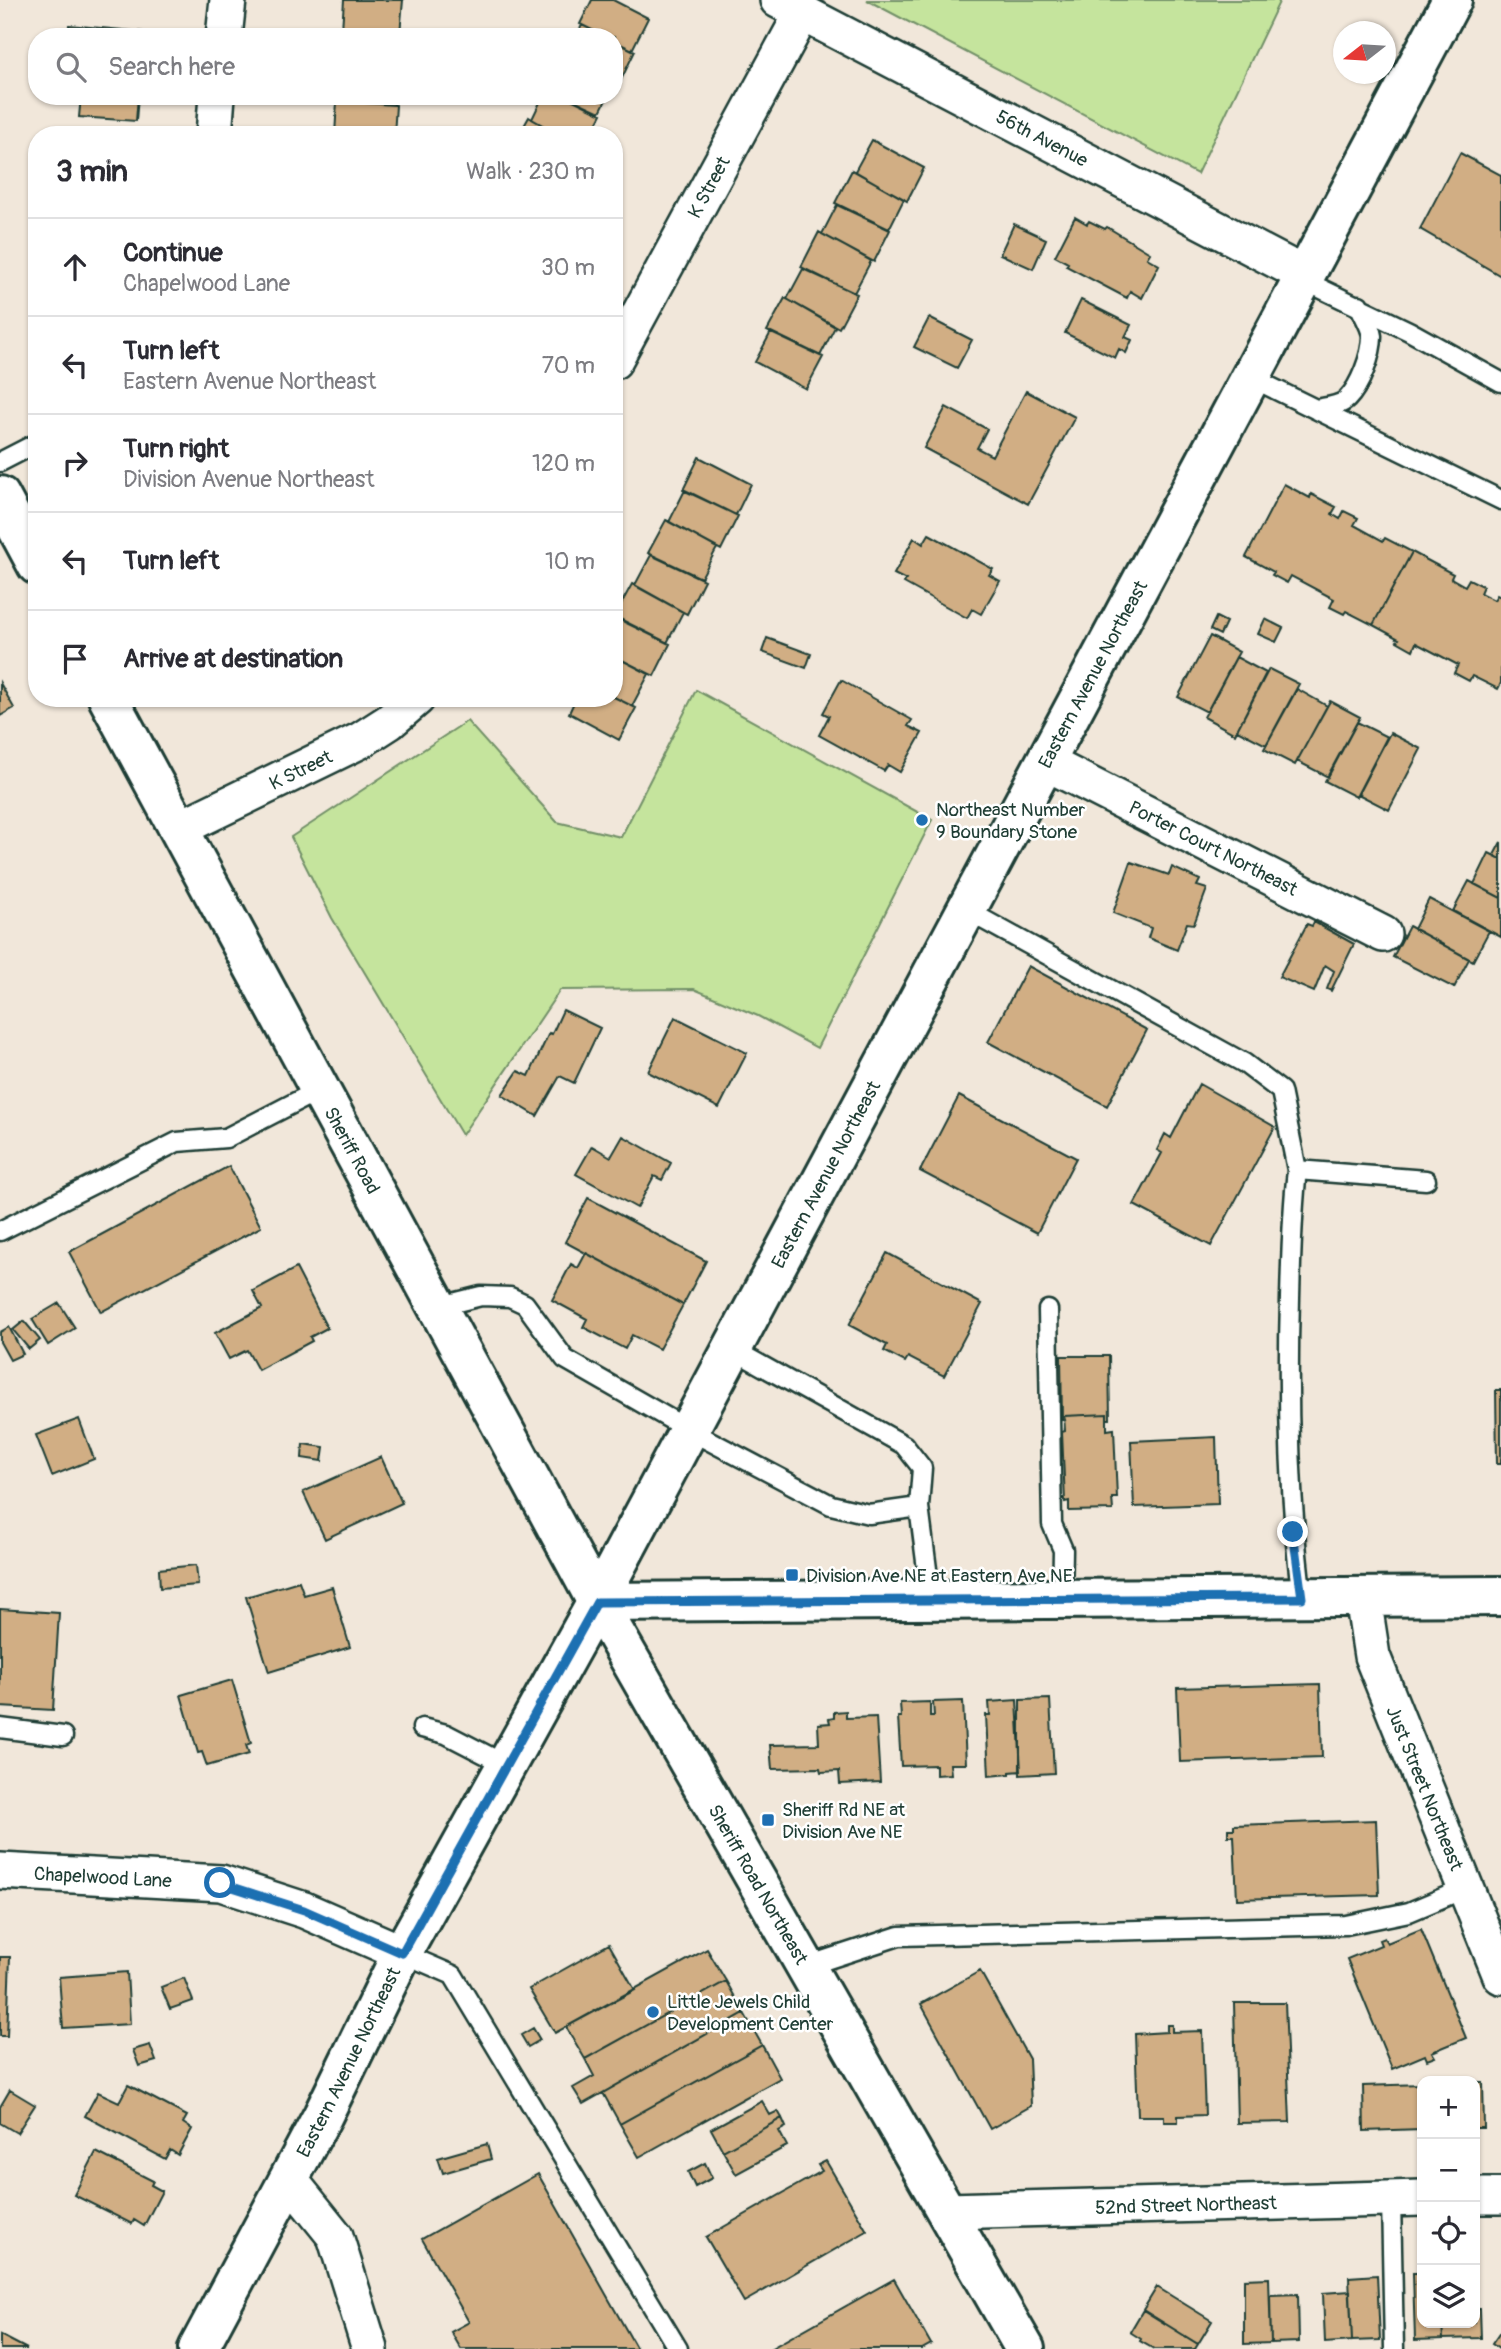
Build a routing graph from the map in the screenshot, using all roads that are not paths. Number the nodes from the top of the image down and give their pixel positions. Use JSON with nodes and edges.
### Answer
{"nodes":[{"id":1,"x":228,"y":0,"type":"edge"},
{"id":2,"x":1452,"y":0,"type":"edge"},
{"id":3,"x":790,"y":7,"type":"edge"},
{"id":4,"x":225,"y":28,"type":"edge"},
{"id":5,"x":216,"y":105,"type":"edge"},
{"id":6,"x":215,"y":126,"type":"edge"},
{"id":7,"x":1304,"y":277,"type":"junction"},
{"id":8,"x":1359,"y":305,"type":"junction"},
{"id":9,"x":623,"y":343,"type":"edge"},
{"id":10,"x":1250,"y":377,"type":"junction"},
{"id":11,"x":1501,"y":382,"type":"edge"},
{"id":12,"x":1315,"y":409,"type":"junction"},
{"id":13,"x":28,"y":447,"type":"edge"},
{"id":14,"x":0,"y":461,"type":"edge"},
{"id":15,"x":0,"y":496,"type":"edge"},
{"id":16,"x":1501,"y":500,"type":"edge"},
{"id":17,"x":28,"y":548,"type":"edge"},
{"id":18,"x":113,"y":707,"type":"edge"},
{"id":19,"x":406,"y":707,"type":"edge"},
{"id":20,"x":1045,"y":762,"type":"junction"},
{"id":21,"x":178,"y":829,"type":"junction"},
{"id":22,"x":966,"y":909,"type":"junction"},
{"id":23,"x":1383,"y":934,"type":"dead end"},
{"id":24,"x":319,"y":1090,"type":"junction"},
{"id":25,"x":1297,"y":1170,"type":"junction"},
{"id":26,"x":1426,"y":1180,"type":"dead end"},
{"id":27,"x":0,"y":1231,"type":"edge"},
{"id":28,"x":437,"y":1307,"type":"junction"},
{"id":29,"x":1048,"y":1310,"type":"dead end"},
{"id":30,"x":732,"y":1349,"type":"junction"},
{"id":31,"x":689,"y":1430,"type":"junction"},
{"id":32,"x":919,"y":1507,"type":"junction"},
{"id":33,"x":1501,"y":1595,"type":"edge"},
{"id":34,"x":1302,"y":1598,"type":"junction"},
{"id":35,"x":1363,"y":1598,"type":"junction"},
{"id":36,"x":1062,"y":1599,"type":"junction"},
{"id":37,"x":931,"y":1600,"type":"junction"},
{"id":38,"x":597,"y":1602,"type":"junction"},
{"id":39,"x":0,"y":1728,"type":"edge"},
{"id":40,"x":422,"y":1728,"type":"dead end"},
{"id":41,"x":63,"y":1735,"type":"dead end"},
{"id":42,"x":506,"y":1765,"type":"junction"},
{"id":43,"x":0,"y":1871,"type":"edge"},
{"id":44,"x":1466,"y":1888,"type":"junction"},
{"id":45,"x":402,"y":1953,"type":"junction"},
{"id":46,"x":807,"y":1966,"type":"junction"},
{"id":47,"x":1501,"y":1976,"type":"edge"},
{"id":48,"x":289,"y":2179,"type":"junction"},
{"id":49,"x":1480,"y":2196,"type":"edge"},
{"id":50,"x":1501,"y":2196,"type":"edge"},
{"id":51,"x":1406,"y":2199,"type":"edge"},
{"id":52,"x":948,"y":2211,"type":"junction"},
{"id":53,"x":198,"y":2349,"type":"edge"},
{"id":54,"x":370,"y":2349,"type":"edge"},
{"id":55,"x":678,"y":2349,"type":"edge"},
{"id":56,"x":1025,"y":2349,"type":"edge"},
{"id":57,"x":1394,"y":2349,"type":"edge"}],
"edges":[{"from":1,"to":4,"type":"street"},
{"from":2,"to":7,"type":"main road","name":"Eastern Avenue Northeast"},
{"from":3,"to":7,"type":"street","name":"56th Avenue"},
{"from":3,"to":9,"type":"street","name":"K Street"},
{"from":5,"to":6,"type":"street"},
{"from":7,"to":8,"type":"lane"},
{"from":7,"to":10,"type":"main road","name":"Eastern Avenue Northeast"},
{"from":8,"to":11,"type":"lane"},
{"from":8,"to":12,"type":"lane"},
{"from":10,"to":12,"type":"lane"},
{"from":10,"to":20,"type":"main road","name":"Eastern Avenue Northeast"},
{"from":12,"to":16,"type":"lane"},
{"from":13,"to":14,"type":"lane"},
{"from":15,"to":17,"type":"main road"},
{"from":18,"to":21,"type":"main road","name":"Sheriff Road"},
{"from":19,"to":21,"type":"street","name":"K Street"},
{"from":20,"to":22,"type":"main road","name":"Eastern Avenue Northeast"},
{"from":20,"to":23,"type":"street","name":"Porter Court Northeast"},
{"from":21,"to":24,"type":"main road","name":"Sheriff Road"},
{"from":22,"to":25,"type":"lane"},
{"from":22,"to":30,"type":"main road","name":"Eastern Avenue Northeast"},
{"from":24,"to":27,"type":"lane"},
{"from":24,"to":28,"type":"main road","name":"Sheriff Road"},
{"from":25,"to":26,"type":"lane"},
{"from":25,"to":34,"type":"lane"},
{"from":28,"to":31,"type":"lane"},
{"from":28,"to":38,"type":"main road","name":"Sheriff Road"},
{"from":29,"to":36,"type":"lane"},
{"from":30,"to":31,"type":"main road","name":"Eastern Avenue Northeast"},
{"from":30,"to":32,"type":"lane"},
{"from":31,"to":32,"type":"lane"},
{"from":31,"to":38,"type":"main road","name":"Eastern Avenue Northeast"},
{"from":32,"to":37,"type":"lane"},
{"from":33,"to":35,"type":"main road"},
{"from":34,"to":35,"type":"main road"},
{"from":34,"to":36,"type":"main road"},
{"from":35,"to":44,"type":"street","name":"Just Street Northeast"},
{"from":36,"to":37,"type":"main road"},
{"from":37,"to":38,"type":"main road"},
{"from":38,"to":42,"type":"main road","name":"Eastern Avenue Northeast"},
{"from":38,"to":46,"type":"main road","name":"Sheriff Road Northeast"},
{"from":39,"to":41,"type":"lane"},
{"from":40,"to":42,"type":"lane"},
{"from":42,"to":45,"type":"main road","name":"Eastern Avenue Northeast"},
{"from":43,"to":45,"type":"street","name":"Chapelwood Lane"},
{"from":44,"to":46,"type":"lane"},
{"from":44,"to":47,"type":"street","name":"Just Street Northeast"},
{"from":45,"to":48,"type":"main road","name":"Eastern Avenue Northeast"},
{"from":45,"to":55,"type":"lane"},
{"from":46,"to":52,"type":"main road","name":"Sheriff Road Northeast"},
{"from":48,"to":53,"type":"main road","name":"Eastern Avenue Northeast"},
{"from":48,"to":54,"type":"street"},
{"from":49,"to":50,"type":"street"},
{"from":51,"to":52,"type":"street","name":"52nd Street Northeast"},
{"from":51,"to":57,"type":"lane"},
{"from":52,"to":56,"type":"main road","name":"Sheriff Road Northeast"}]}
